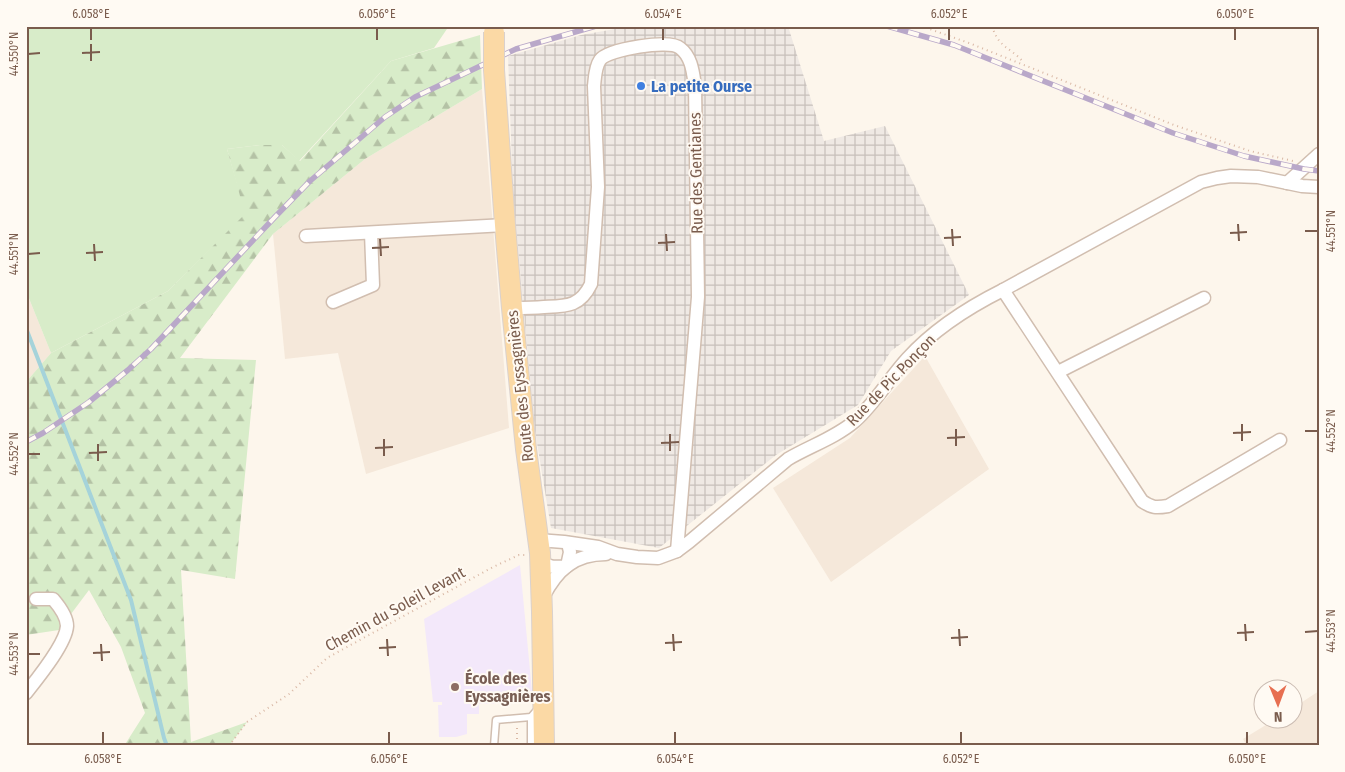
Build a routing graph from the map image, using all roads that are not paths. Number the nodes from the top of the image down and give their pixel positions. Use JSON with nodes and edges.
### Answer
{"nodes":[{"id":1,"x":494,"y":29,"type":"edge"},
{"id":2,"x":1319,"y":154,"type":"edge"},
{"id":3,"x":1287,"y":183,"type":"junction"},
{"id":4,"x":1319,"y":187,"type":"edge"},
{"id":5,"x":504,"y":225,"type":"junction"},
{"id":6,"x":371,"y":233,"type":"junction"},
{"id":7,"x":306,"y":236,"type":"dead end"},
{"id":8,"x":1004,"y":290,"type":"junction"},
{"id":9,"x":1204,"y":298,"type":"dead end"},
{"id":10,"x":333,"y":302,"type":"dead end"},
{"id":11,"x":512,"y":308,"type":"junction"},
{"id":12,"x":1058,"y":372,"type":"junction"},
{"id":13,"x":1280,"y":440,"type":"dead end"},
{"id":14,"x":568,"y":543,"type":"junction"},
{"id":15,"x":539,"y":551,"type":"junction"},
{"id":16,"x":677,"y":551,"type":"junction"},
{"id":17,"x":617,"y":554,"type":"junction"},
{"id":18,"x":567,"y":566,"type":"junction"},
{"id":19,"x":36,"y":599,"type":"dead end"},
{"id":20,"x":541,"y":600,"type":"junction"},
{"id":21,"x":26,"y":692,"type":"edge"},
{"id":22,"x":537,"y":711,"type":"junction"},
{"id":23,"x":494,"y":746,"type":"edge"},
{"id":24,"x":531,"y":746,"type":"edge"},
{"id":25,"x":544,"y":746,"type":"edge"}],
"edges":[{"from":1,"to":5,"type":"main road","name":"Route des Eyssagnières","bridge":true},
{"from":2,"to":3,"type":"street"},
{"from":3,"to":4,"type":"street","name":"Rue de Pic Ponçon"},
{"from":3,"to":8,"type":"street","name":"Rue de Pic Ponçon"},
{"from":5,"to":6,"type":"street"},
{"from":5,"to":11,"type":"main road","name":"Route des Eyssagnières"},
{"from":6,"to":7,"type":"street"},
{"from":6,"to":10,"type":"street"},
{"from":8,"to":12,"type":"street"},
{"from":8,"to":16,"type":"street","name":"Rue de Pic Ponçon"},
{"from":9,"to":12,"type":"street"},
{"from":11,"to":15,"type":"main road","name":"Route des Eyssagnières"},
{"from":11,"to":16,"type":"street","name":"Rue des Gentianes"},
{"from":12,"to":13,"type":"street"},
{"from":14,"to":15,"type":"street","name":"Rue de Pic Ponçon"},
{"from":14,"to":17,"type":"street","name":"Rue de Pic Ponçon"},
{"from":14,"to":18,"type":"street"},
{"from":15,"to":18,"type":"street"},
{"from":15,"to":20,"type":"main road","name":"Route des Eyssagnières"},
{"from":16,"to":17,"type":"street","name":"Rue de Pic Ponçon"},
{"from":17,"to":18,"type":"street","name":"Rue de Pic Ponçon"},
{"from":18,"to":20,"type":"street","name":"Rue de Pic Ponçon"},
{"from":19,"to":21,"type":"street"},
{"from":20,"to":22,"type":"main road","name":"Route des Eyssagnières"},
{"from":22,"to":23,"type":"lane"},
{"from":22,"to":24,"type":"lane"},
{"from":22,"to":25,"type":"main road","name":"Route des Eyssagnières"}]}
